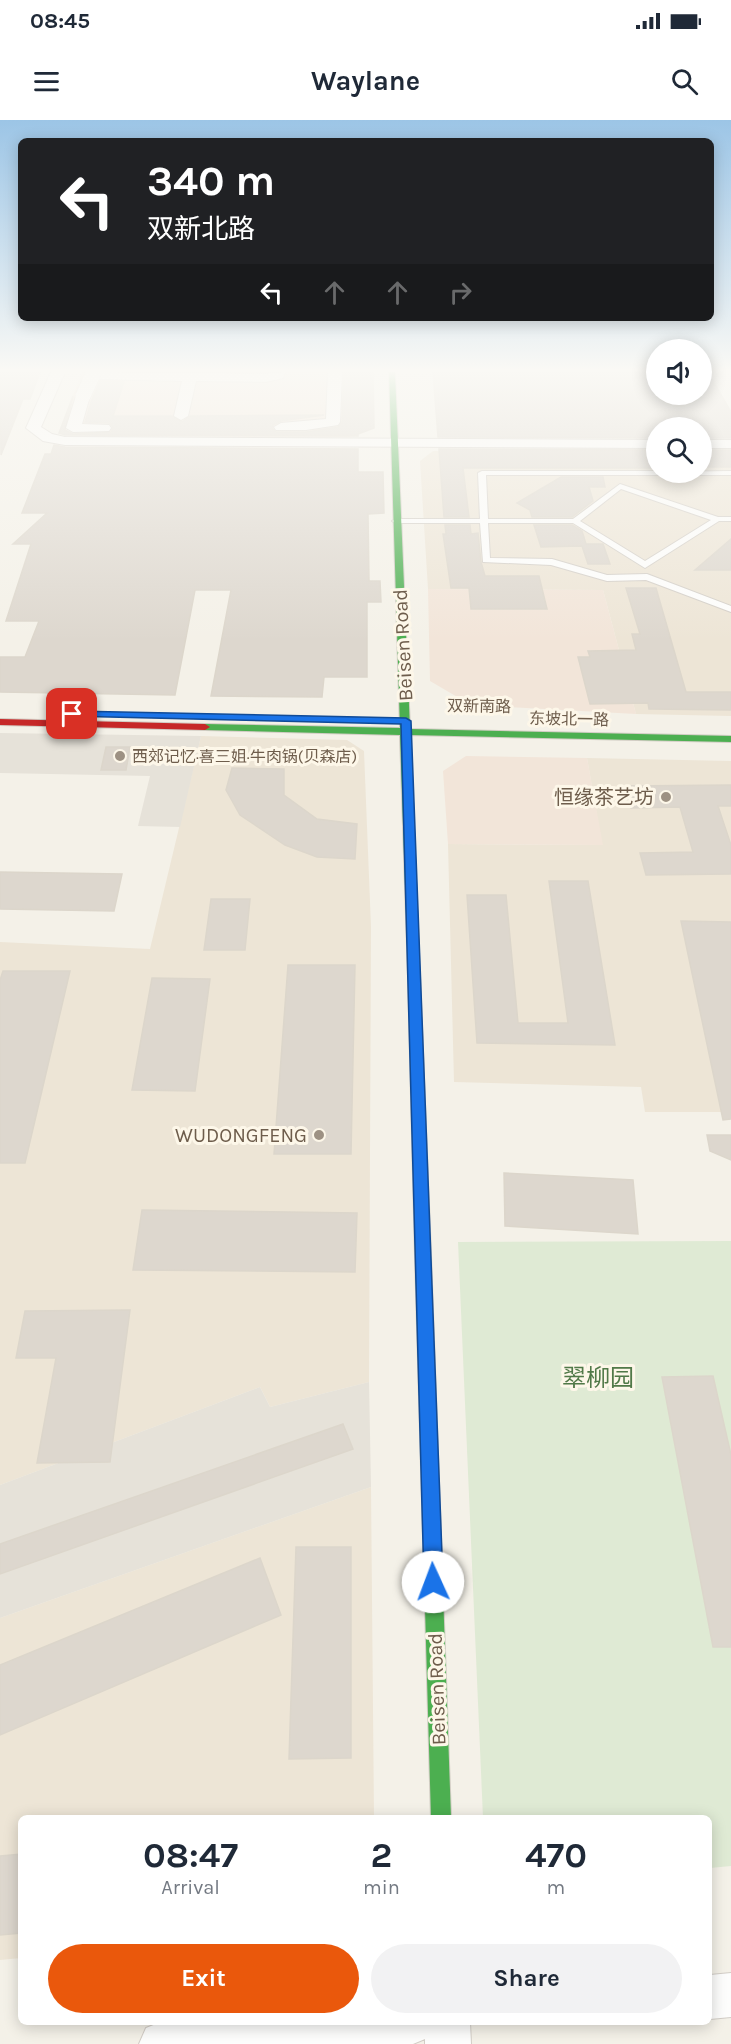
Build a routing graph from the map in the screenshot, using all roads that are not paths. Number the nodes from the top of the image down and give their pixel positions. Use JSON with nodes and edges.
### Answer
{"nodes":[{"id":1,"x":394,"y":462,"type":"edge"},
{"id":2,"x":731,"y":473,"type":"edge"},
{"id":3,"x":717,"y":519,"type":"junction"},
{"id":4,"x":731,"y":519,"type":"edge"},
{"id":5,"x":396,"y":521,"type":"junction"},
{"id":6,"x":485,"y":521,"type":"junction"},
{"id":7,"x":575,"y":521,"type":"junction"},
{"id":8,"x":645,"y":565,"type":"junction"},
{"id":9,"x":647,"y":577,"type":"junction"},
{"id":10,"x":731,"y":609,"type":"edge"},
{"id":11,"x":0,"y":712,"type":"edge"},
{"id":12,"x":0,"y":722,"type":"edge"},
{"id":13,"x":406,"y":726,"type":"junction"},
{"id":14,"x":731,"y":728,"type":"edge"},
{"id":15,"x":731,"y":739,"type":"edge"},
{"id":16,"x":441,"y":1815,"type":"edge"},
{"id":17,"x":731,"y":1995,"type":"edge"},
{"id":18,"x":712,"y":1997,"type":"edge"},
{"id":19,"x":378,"y":2025,"type":"edge"},
{"id":20,"x":448,"y":2025,"type":"edge"},
{"id":21,"x":162,"y":2044,"type":"edge"},
{"id":22,"x":448,"y":2044,"type":"edge"}],
"edges":[{"from":1,"to":5,"type":"street","name":"Beisen Road"},
{"from":2,"to":6,"type":"lane"},
{"from":3,"to":4,"type":"lane"},
{"from":3,"to":7,"type":"lane"},
{"from":3,"to":8,"type":"lane"},
{"from":5,"to":6,"type":"lane"},
{"from":5,"to":13,"type":"street","name":"Beisen Road"},
{"from":6,"to":7,"type":"lane"},
{"from":6,"to":9,"type":"lane"},
{"from":7,"to":8,"type":"lane"},
{"from":8,"to":9,"type":"lane"},
{"from":9,"to":10,"type":"lane"},
{"from":11,"to":13,"type":"street"},
{"from":12,"to":13,"type":"street"},
{"from":13,"to":14,"type":"street","name":"双新南路"},
{"from":13,"to":15,"type":"street","name":"东坡北一路"},
{"from":13,"to":16,"type":"street","name":"Beisen Road"},
{"from":17,"to":18,"type":"street"},
{"from":19,"to":21,"type":"street"},
{"from":20,"to":22,"type":"street"}]}
